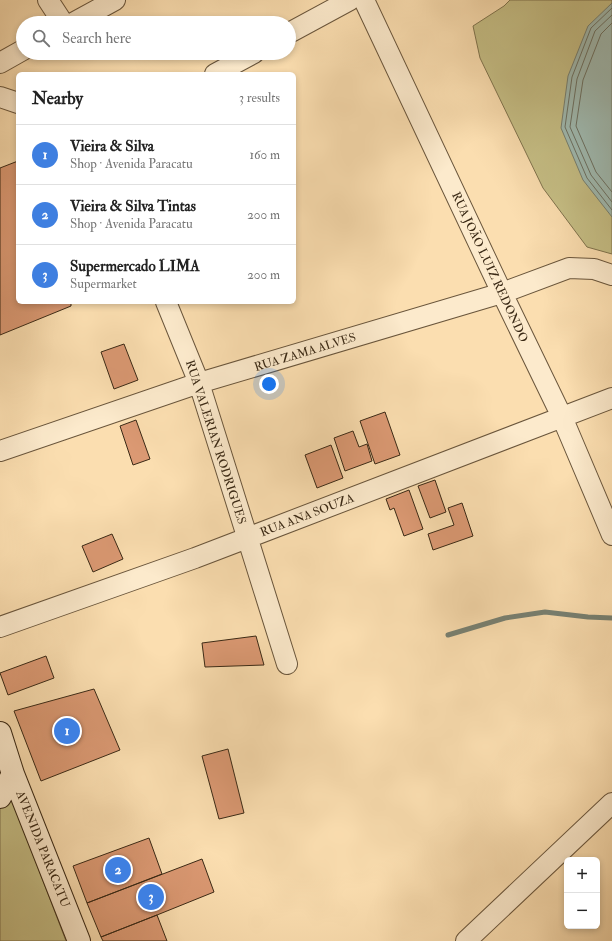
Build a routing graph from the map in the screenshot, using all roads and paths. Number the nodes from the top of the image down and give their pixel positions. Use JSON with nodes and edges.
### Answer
{"nodes":[{"id":1,"x":48,"y":0,"type":"edge"},
{"id":2,"x":115,"y":0,"type":"edge"},
{"id":3,"x":350,"y":0,"type":"edge"},
{"id":4,"x":364,"y":0,"type":"edge"},
{"id":5,"x":58,"y":16,"type":"edge"},
{"id":6,"x":86,"y":16,"type":"edge"},
{"id":7,"x":296,"y":29,"type":"edge"},
{"id":8,"x":16,"y":54,"type":"edge"},
{"id":9,"x":241,"y":60,"type":"edge"},
{"id":10,"x":0,"y":63,"type":"edge"},
{"id":11,"x":220,"y":72,"type":"edge"},
{"id":12,"x":0,"y":97,"type":"edge"},
{"id":13,"x":16,"y":102,"type":"edge"},
{"id":14,"x":612,"y":275,"type":"edge"},
{"id":15,"x":502,"y":293,"type":"junction"},
{"id":16,"x":167,"y":304,"type":"edge"},
{"id":17,"x":199,"y":383,"type":"junction"},
{"id":18,"x":612,"y":398,"type":"edge"},
{"id":19,"x":562,"y":417,"type":"junction"},
{"id":20,"x":0,"y":451,"type":"edge"},
{"id":21,"x":612,"y":535,"type":"edge"},
{"id":22,"x":247,"y":538,"type":"junction"},
{"id":23,"x":0,"y":627,"type":"edge"},
{"id":24,"x":287,"y":664,"type":"dead end"},
{"id":25,"x":0,"y":733,"type":"edge"},
{"id":26,"x":13,"y":774,"type":"junction"},
{"id":27,"x":0,"y":797,"type":"edge"},
{"id":28,"x":612,"y":803,"type":"edge"},
{"id":29,"x":79,"y":941,"type":"edge"},
{"id":30,"x":466,"y":941,"type":"edge"}],
"edges":[{"from":1,"to":5,"type":"street"},
{"from":2,"to":6,"type":"street"},
{"from":3,"to":7,"type":"street"},
{"from":4,"to":15,"type":"street","name":"RUA JOÃO LUIZ REDONDO"},
{"from":8,"to":10,"type":"street"},
{"from":9,"to":11,"type":"street"},
{"from":12,"to":13,"type":"street"},
{"from":14,"to":15,"type":"street","name":"RUA ZAMA ALVES"},
{"from":15,"to":17,"type":"street","name":"RUA ZAMA ALVES"},
{"from":15,"to":19,"type":"street","name":"RUA JOÃO LUIZ REDONDO"},
{"from":16,"to":17,"type":"street","name":"RUA VALERIAN RODRIGUES"},
{"from":17,"to":20,"type":"street","name":"RUA ZAMA ALVES"},
{"from":17,"to":22,"type":"street","name":"RUA VALERIAN RODRIGUES"},
{"from":18,"to":19,"type":"street","name":"RUA ANA SOUZA"},
{"from":19,"to":21,"type":"street","name":"RUA JOÃO LUIZ REDONDO"},
{"from":19,"to":22,"type":"street","name":"RUA ANA SOUZA"},
{"from":22,"to":23,"type":"street","name":"RUA ANA SOUZA"},
{"from":22,"to":24,"type":"street","name":"RUA VALERIAN RODRIGUES"},
{"from":25,"to":26,"type":"street","name":"AVENIDA PARACATU"},
{"from":26,"to":27,"type":"street"},
{"from":26,"to":29,"type":"street","name":"AVENIDA PARACATU"},
{"from":28,"to":30,"type":"street"}]}
